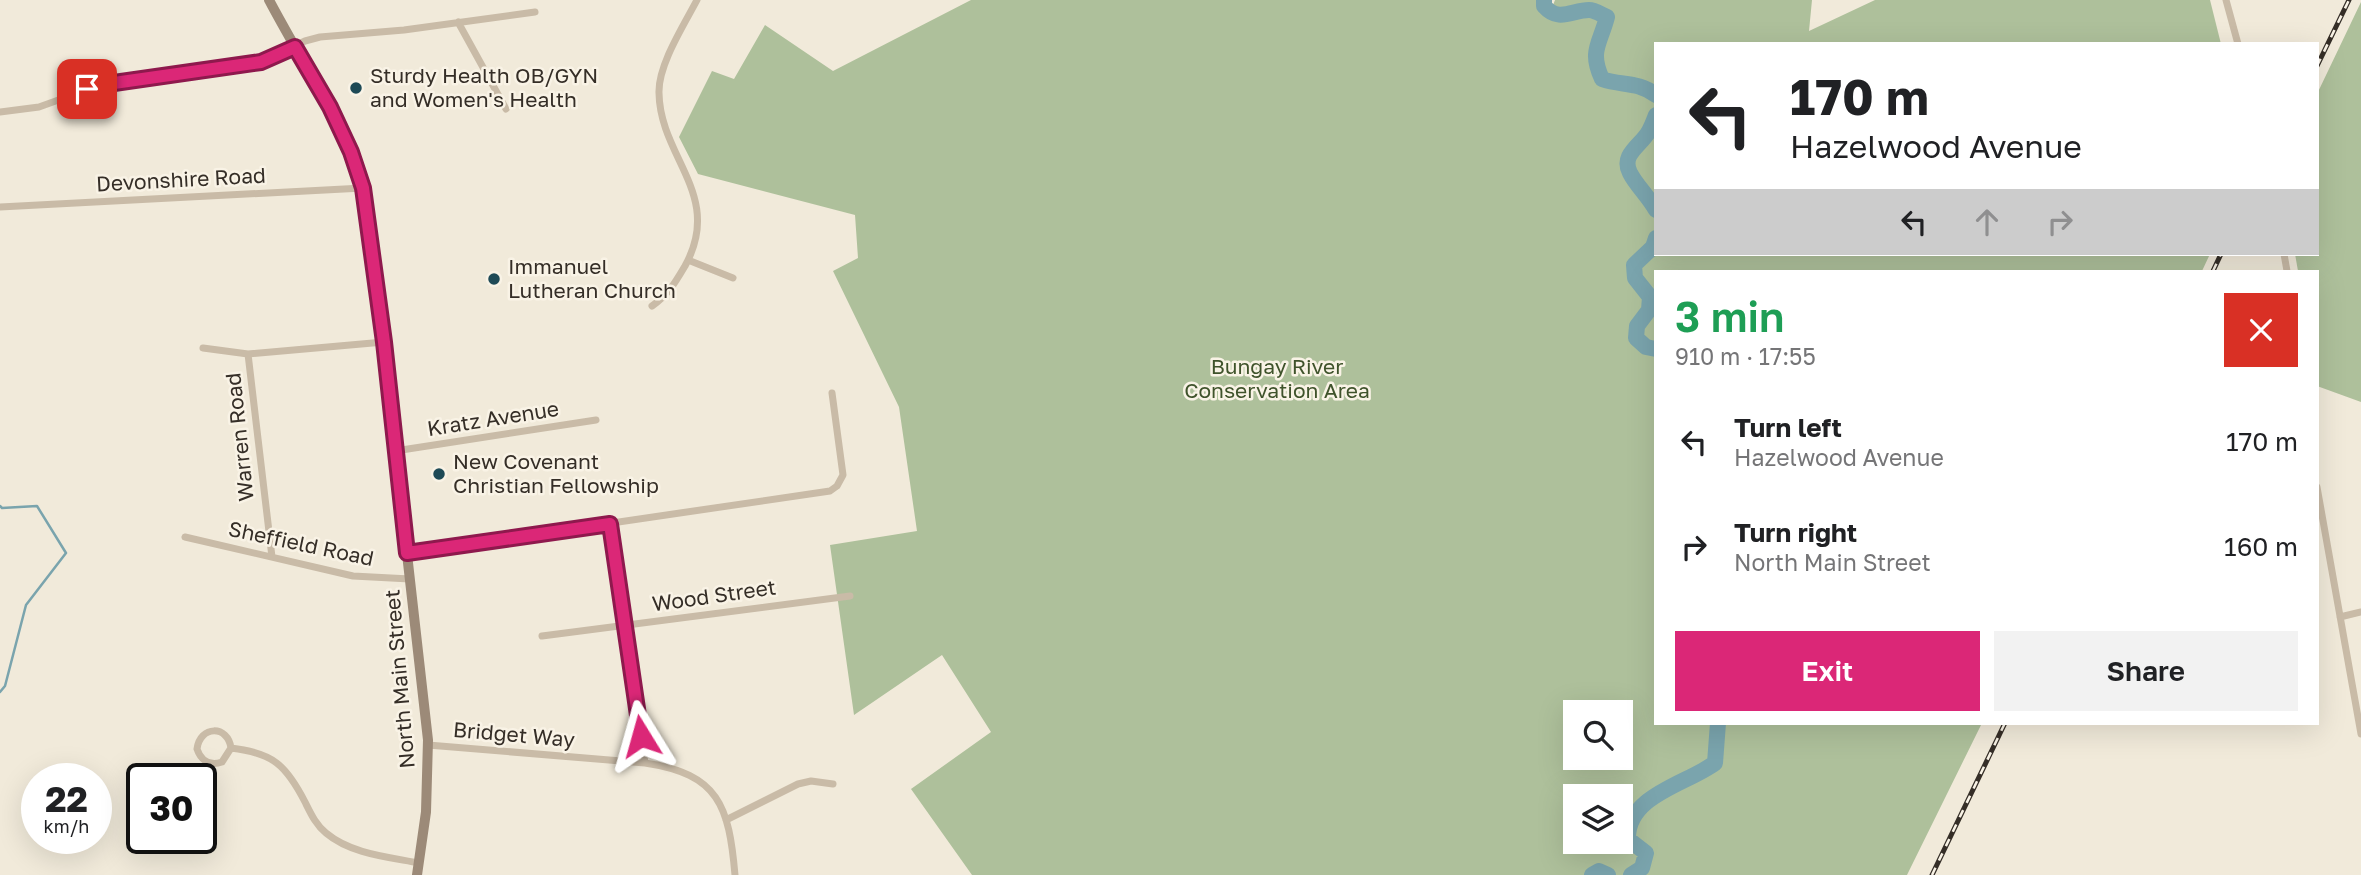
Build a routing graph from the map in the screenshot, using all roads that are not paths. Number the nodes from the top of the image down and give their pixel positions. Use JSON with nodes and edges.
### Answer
{"nodes":[{"id":1,"x":270,"y":0,"type":"edge"},
{"id":2,"x":696,"y":0,"type":"edge"},
{"id":3,"x":2226,"y":0,"type":"edge"},
{"id":4,"x":535,"y":12,"type":"dead end"},
{"id":5,"x":458,"y":22,"type":"junction"},
{"id":6,"x":2237,"y":42,"type":"edge"},
{"id":7,"x":295,"y":47,"type":"junction"},
{"id":8,"x":506,"y":109,"type":"dead end"},
{"id":9,"x":0,"y":112,"type":"edge"},
{"id":10,"x":363,"y":188,"type":"junction"},
{"id":11,"x":0,"y":207,"type":"edge"},
{"id":12,"x":688,"y":260,"type":"junction"},
{"id":13,"x":733,"y":278,"type":"dead end"},
{"id":14,"x":652,"y":306,"type":"dead end"},
{"id":15,"x":384,"y":342,"type":"junction"},
{"id":16,"x":203,"y":348,"type":"dead end"},
{"id":17,"x":248,"y":354,"type":"junction"},
{"id":18,"x":832,"y":393,"type":"dead end"},
{"id":19,"x":596,"y":420,"type":"dead end"},
{"id":20,"x":395,"y":451,"type":"junction"},
{"id":21,"x":2319,"y":498,"type":"edge"},
{"id":22,"x":610,"y":524,"type":"junction"},
{"id":23,"x":185,"y":537,"type":"dead end"},
{"id":24,"x":407,"y":553,"type":"junction"},
{"id":25,"x":272,"y":558,"type":"junction"},
{"id":26,"x":410,"y":579,"type":"junction"},
{"id":27,"x":850,"y":596,"type":"dead end"},
{"id":28,"x":2361,"y":612,"type":"edge"},
{"id":29,"x":2340,"y":617,"type":"junction"},
{"id":30,"x":625,"y":626,"type":"junction"},
{"id":31,"x":542,"y":636,"type":"dead end"},
{"id":32,"x":2361,"y":732,"type":"edge"},
{"id":33,"x":428,"y":746,"type":"junction"},
{"id":34,"x":231,"y":748,"type":"junction"},
{"id":35,"x":645,"y":764,"type":"junction"},
{"id":36,"x":833,"y":784,"type":"dead end"},
{"id":37,"x":726,"y":820,"type":"junction"},
{"id":38,"x":419,"y":863,"type":"junction"},
{"id":39,"x":416,"y":875,"type":"edge"},
{"id":40,"x":735,"y":875,"type":"edge"}],
"edges":[{"from":1,"to":7,"type":"main road","name":"North Main Street"},
{"from":2,"to":12,"type":"street"},
{"from":3,"to":6,"type":"street"},
{"from":4,"to":5,"type":"street"},
{"from":5,"to":7,"type":"street"},
{"from":5,"to":8,"type":"street"},
{"from":7,"to":9,"type":"street"},
{"from":7,"to":10,"type":"main road","name":"North Main Street"},
{"from":10,"to":11,"type":"street","name":"Devonshire Road"},
{"from":10,"to":15,"type":"main road","name":"North Main Street"},
{"from":12,"to":13,"type":"street"},
{"from":12,"to":14,"type":"street"},
{"from":15,"to":17,"type":"street"},
{"from":15,"to":20,"type":"main road","name":"North Main Street"},
{"from":16,"to":17,"type":"street"},
{"from":17,"to":25,"type":"street","name":"Warren Road"},
{"from":18,"to":22,"type":"street"},
{"from":19,"to":20,"type":"street","name":"Kratz Avenue"},
{"from":20,"to":24,"type":"main road","name":"North Main Street"},
{"from":21,"to":29,"type":"street"},
{"from":22,"to":24,"type":"street"},
{"from":22,"to":30,"type":"street"},
{"from":23,"to":25,"type":"street","name":"Sheffield Road"},
{"from":24,"to":26,"type":"main road","name":"North Main Street"},
{"from":25,"to":26,"type":"street","name":"Sheffield Road"},
{"from":26,"to":33,"type":"main road","name":"North Main Street"},
{"from":27,"to":30,"type":"street","name":"Wood Street"},
{"from":28,"to":29,"type":"street"},
{"from":29,"to":32,"type":"street"},
{"from":30,"to":31,"type":"street","name":"Wood Street"},
{"from":30,"to":35,"type":"street"},
{"from":33,"to":35,"type":"street","name":"Bridget Way"},
{"from":33,"to":38,"type":"main road","name":"North Main Street"},
{"from":34,"to":34,"type":"street"},
{"from":34,"to":38,"type":"street"},
{"from":35,"to":37,"type":"street","name":"Bridget Way"},
{"from":36,"to":37,"type":"street"},
{"from":37,"to":40,"type":"street","name":"Bridget Way"},
{"from":38,"to":39,"type":"main road","name":"North Main Street"}]}
